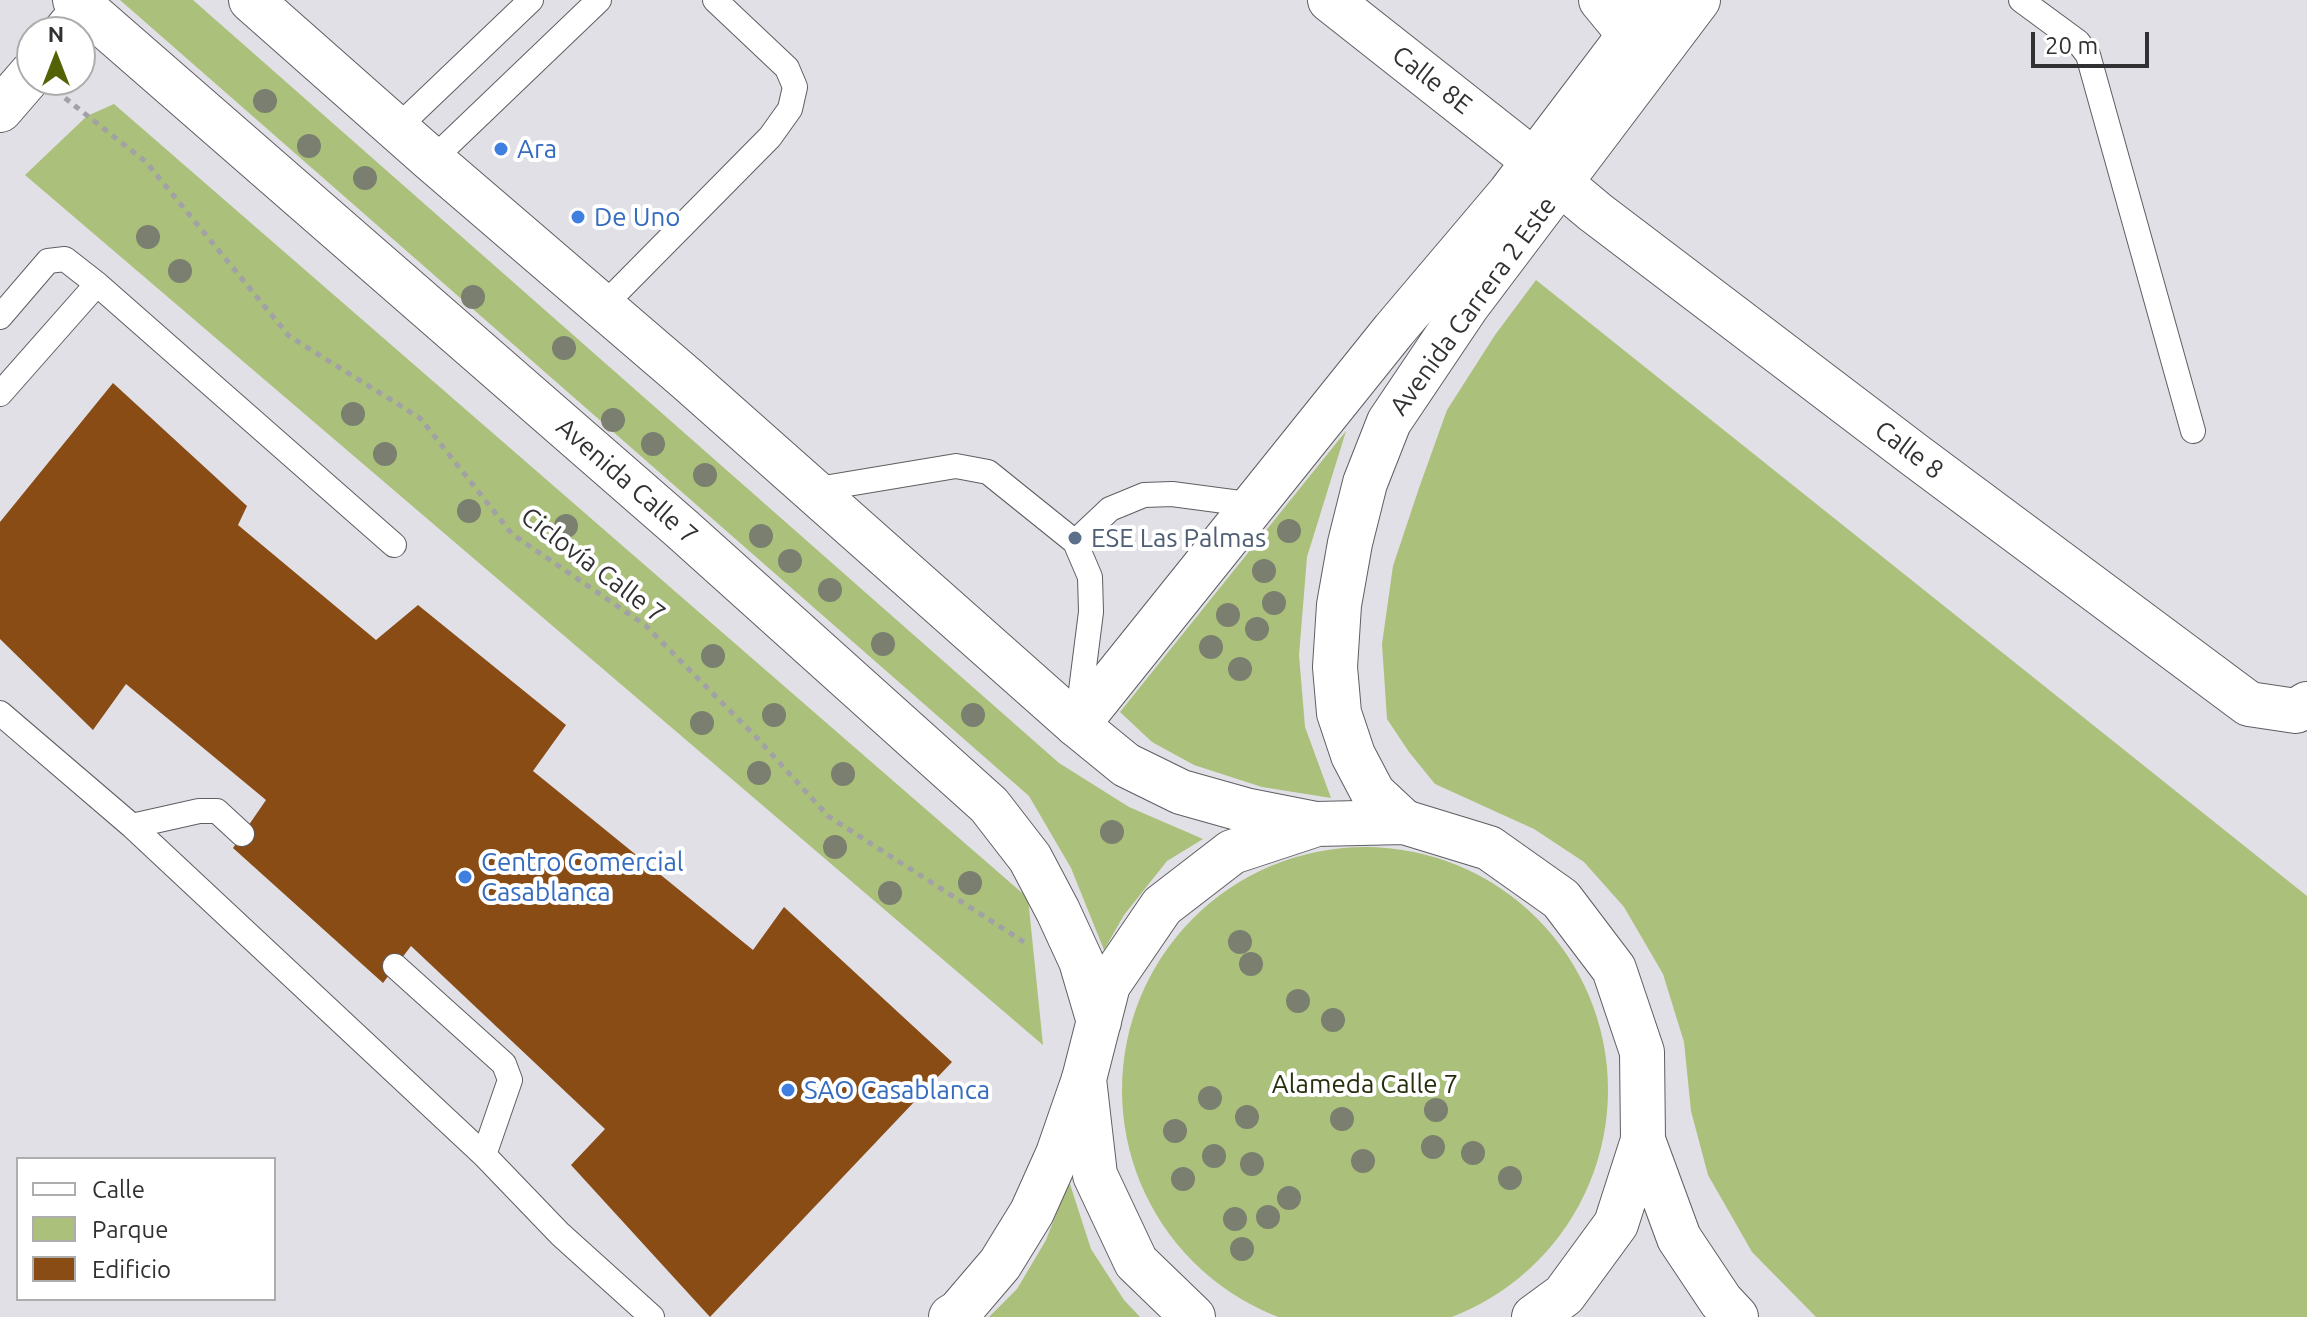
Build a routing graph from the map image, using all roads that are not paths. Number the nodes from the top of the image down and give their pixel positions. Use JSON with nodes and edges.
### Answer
{"nodes":[{"id":1,"x":251,"y":0,"type":"edge"},
{"id":2,"x":531,"y":0,"type":"edge"},
{"id":3,"x":599,"y":0,"type":"edge"},
{"id":4,"x":715,"y":0,"type":"edge"},
{"id":5,"x":1330,"y":0,"type":"edge"},
{"id":6,"x":1601,"y":0,"type":"edge"},
{"id":7,"x":1656,"y":0,"type":"edge"},
{"id":8,"x":1698,"y":0,"type":"edge"},
{"id":9,"x":2021,"y":0,"type":"edge"},
{"id":10,"x":75,"y":13,"type":"edge"},
{"id":11,"x":1629,"y":34,"type":"junction"},
{"id":12,"x":23,"y":96,"type":"edge"},
{"id":13,"x":0,"y":110,"type":"edge"},
{"id":14,"x":397,"y":128,"type":"junction"},
{"id":15,"x":432,"y":160,"type":"junction"},
{"id":16,"x":1548,"y":172,"type":"junction"},
{"id":17,"x":97,"y":284,"type":"junction"},
{"id":18,"x":603,"y":306,"type":"junction"},
{"id":19,"x":0,"y":317,"type":"edge"},
{"id":20,"x":0,"y":394,"type":"edge"},
{"id":21,"x":2193,"y":431,"type":"dead end"},
{"id":22,"x":812,"y":490,"type":"junction"},
{"id":23,"x":1255,"y":505,"type":"junction"},
{"id":24,"x":1075,"y":542,"type":"junction"},
{"id":25,"x":394,"y":545,"type":"dead end"},
{"id":26,"x":2302,"y":708,"type":"edge"},
{"id":27,"x":0,"y":713,"type":"edge"},
{"id":28,"x":1077,"y":725,"type":"junction"},
{"id":29,"x":1404,"y":822,"type":"junction"},
{"id":30,"x":1316,"y":824,"type":"junction"},
{"id":31,"x":132,"y":826,"type":"junction"},
{"id":32,"x":242,"y":834,"type":"dead end"},
{"id":33,"x":395,"y":966,"type":"dead end"},
{"id":34,"x":1099,"y":1022,"type":"junction"},
{"id":35,"x":1084,"y":1079,"type":"junction"},
{"id":36,"x":1643,"y":1140,"type":"junction"},
{"id":37,"x":484,"y":1155,"type":"junction"},
{"id":38,"x":652,"y":1317,"type":"edge"},
{"id":39,"x":951,"y":1317,"type":"edge"},
{"id":40,"x":1193,"y":1317,"type":"edge"},
{"id":41,"x":1534,"y":1317,"type":"edge"},
{"id":42,"x":1736,"y":1317,"type":"edge"}],
"edges":[{"from":1,"to":14,"type":"main road"},
{"from":2,"to":14,"type":"lane"},
{"from":3,"to":15,"type":"lane"},
{"from":4,"to":18,"type":"lane"},
{"from":5,"to":16,"type":"main road","name":"Calle 8E"},
{"from":6,"to":11,"type":"main road"},
{"from":7,"to":11,"type":"main road","name":"Avenida Carrera 2 Este"},
{"from":8,"to":16,"type":"main road","name":"Avenida Carrera 2 Este"},
{"from":9,"to":21,"type":"lane"},
{"from":10,"to":34,"type":"main road","name":"Avenida Calle 7"},
{"from":11,"to":16,"type":"main road","name":"Avenida Carrera 2 Este"},
{"from":12,"to":13,"type":"main road"},
{"from":14,"to":15,"type":"main road"},
{"from":15,"to":18,"type":"main road"},
{"from":16,"to":23,"type":"main road","name":"Avenida Carrera 2 Este"},
{"from":16,"to":26,"type":"main road","name":"Calle 8"},
{"from":16,"to":29,"type":"main road","name":"Avenida Carrera 2 Este"},
{"from":17,"to":19,"type":"lane"},
{"from":17,"to":20,"type":"lane"},
{"from":17,"to":25,"type":"lane"},
{"from":18,"to":22,"type":"main road"},
{"from":22,"to":24,"type":"lane"},
{"from":22,"to":28,"type":"main road"},
{"from":23,"to":24,"type":"lane"},
{"from":23,"to":28,"type":"main road","name":"Avenida Carrera 2 Este"},
{"from":24,"to":28,"type":"lane"},
{"from":27,"to":31,"type":"lane"},
{"from":28,"to":30,"type":"main road"},
{"from":29,"to":30,"type":"main road"},
{"from":29,"to":36,"type":"main road"},
{"from":30,"to":34,"type":"main road"},
{"from":31,"to":32,"type":"lane"},
{"from":31,"to":37,"type":"lane"},
{"from":33,"to":37,"type":"lane"},
{"from":34,"to":35,"type":"main road"},
{"from":35,"to":39,"type":"main road"},
{"from":35,"to":40,"type":"main road"},
{"from":36,"to":41,"type":"main road"},
{"from":36,"to":42,"type":"main road"},
{"from":37,"to":38,"type":"lane"}]}
